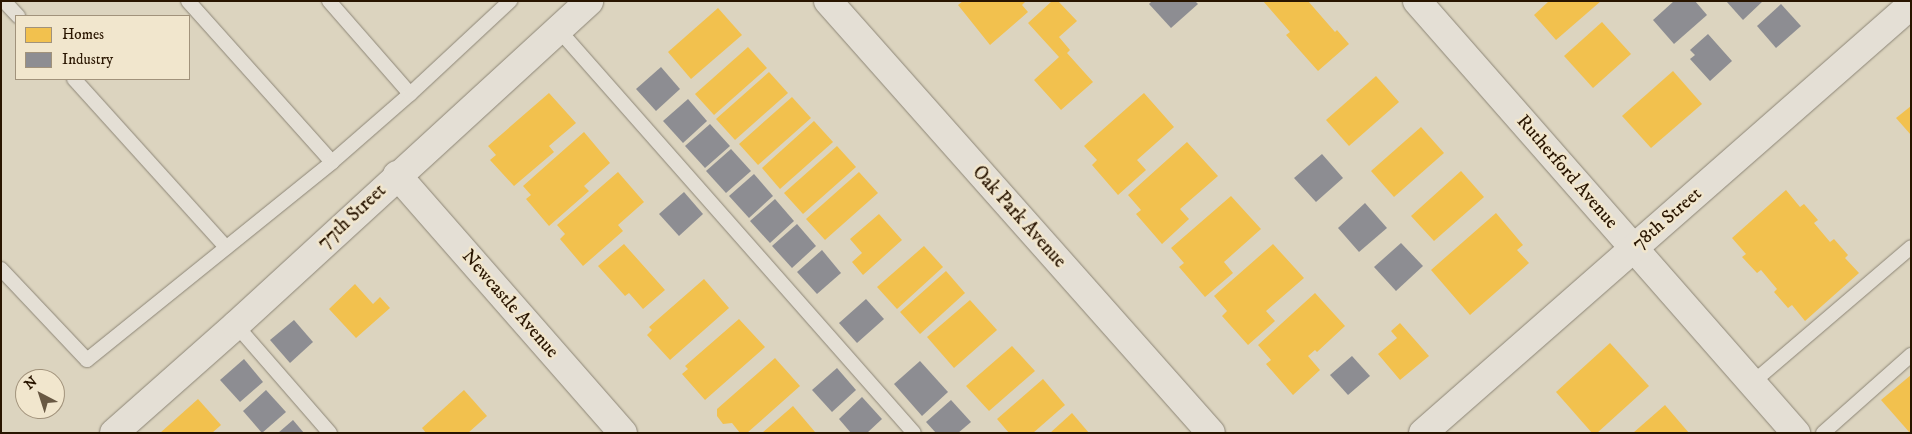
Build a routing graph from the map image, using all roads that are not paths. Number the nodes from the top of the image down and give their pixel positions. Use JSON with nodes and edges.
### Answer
{"nodes":[{"id":1,"x":4,"y":1,"type":"edge"},
{"id":2,"x":188,"y":1,"type":"edge"},
{"id":3,"x":329,"y":1,"type":"edge"},
{"id":4,"x":510,"y":1,"type":"edge"},
{"id":5,"x":589,"y":1,"type":"edge"},
{"id":6,"x":828,"y":1,"type":"edge"},
{"id":7,"x":1417,"y":1,"type":"edge"},
{"id":8,"x":1911,"y":5,"type":"edge"},
{"id":9,"x":17,"y":15,"type":"edge"},
{"id":10,"x":558,"y":29,"type":"junction"},
{"id":11,"x":75,"y":80,"type":"edge"},
{"id":12,"x":410,"y":94,"type":"junction"},
{"id":13,"x":332,"y":162,"type":"junction"},
{"id":14,"x":397,"y":175,"type":"junction"},
{"id":15,"x":1911,"y":247,"type":"edge"},
{"id":16,"x":226,"y":248,"type":"junction"},
{"id":17,"x":1634,"y":249,"type":"junction"},
{"id":18,"x":1,"y":269,"type":"edge"},
{"id":19,"x":236,"y":325,"type":"junction"},
{"id":20,"x":1911,"y":355,"type":"edge"},
{"id":21,"x":1752,"y":383,"type":"junction"},
{"id":22,"x":114,"y":433,"type":"edge"},
{"id":23,"x":330,"y":433,"type":"edge"},
{"id":24,"x":623,"y":433,"type":"edge"},
{"id":25,"x":914,"y":433,"type":"edge"},
{"id":26,"x":1211,"y":433,"type":"edge"},
{"id":27,"x":1423,"y":433,"type":"edge"},
{"id":28,"x":1796,"y":433,"type":"edge"},
{"id":29,"x":1823,"y":433,"type":"edge"}],
"edges":[{"from":1,"to":9,"type":"lane"},
{"from":2,"to":13,"type":"lane"},
{"from":3,"to":12,"type":"lane"},
{"from":4,"to":12,"type":"lane"},
{"from":5,"to":10,"type":"street","name":"77th Street"},
{"from":6,"to":26,"type":"street","name":"Oak Park Avenue"},
{"from":7,"to":17,"type":"street","name":"Rutherford Avenue"},
{"from":8,"to":17,"type":"street","name":"78th Street"},
{"from":10,"to":14,"type":"street","name":"77th Street"},
{"from":10,"to":25,"type":"lane"},
{"from":11,"to":16,"type":"lane"},
{"from":12,"to":13,"type":"lane"},
{"from":13,"to":16,"type":"lane"},
{"from":14,"to":19,"type":"street","name":"77th Street"},
{"from":14,"to":24,"type":"street","name":"Newcastle Avenue"},
{"from":15,"to":21,"type":"lane"},
{"from":16,"to":18,"type":"lane"},
{"from":17,"to":21,"type":"street","name":"Rutherford Avenue"},
{"from":17,"to":27,"type":"street","name":"78th Street"},
{"from":19,"to":22,"type":"street","name":"77th Street"},
{"from":19,"to":23,"type":"lane"},
{"from":20,"to":29,"type":"lane"},
{"from":21,"to":28,"type":"street","name":"Rutherford Avenue"}]}
